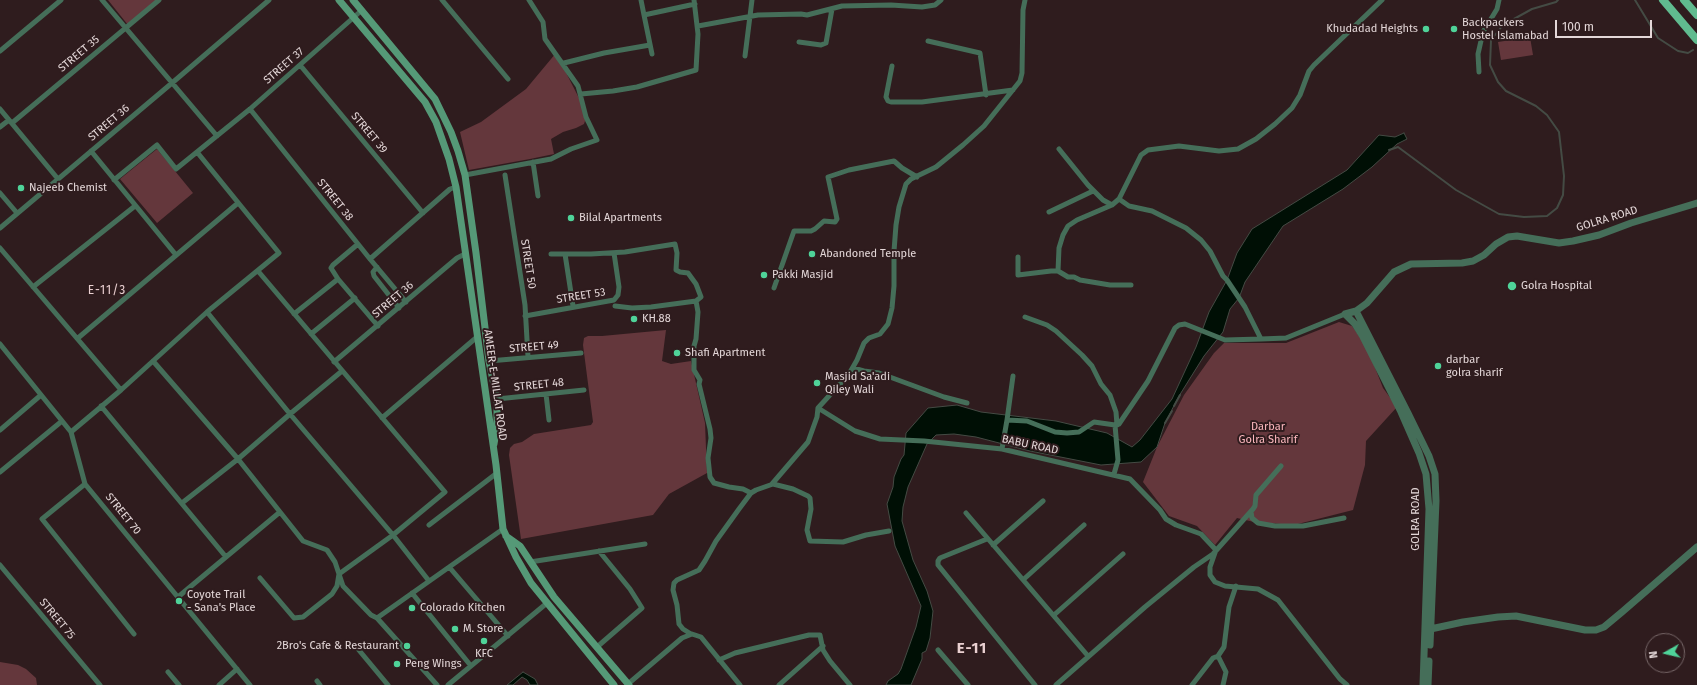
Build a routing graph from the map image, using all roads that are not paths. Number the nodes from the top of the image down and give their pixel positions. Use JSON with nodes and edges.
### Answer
{"nodes":[{"id":1,"x":60,"y":0,"type":"edge"},
{"id":2,"x":102,"y":0,"type":"edge"},
{"id":3,"x":159,"y":0,"type":"edge"},
{"id":4,"x":269,"y":0,"type":"edge"},
{"id":5,"x":338,"y":0,"type":"edge"},
{"id":6,"x":354,"y":0,"type":"edge"},
{"id":7,"x":442,"y":0,"type":"edge"},
{"id":8,"x":529,"y":0,"type":"edge"},
{"id":9,"x":641,"y":0,"type":"edge"},
{"id":10,"x":752,"y":0,"type":"edge"},
{"id":11,"x":940,"y":0,"type":"edge"},
{"id":12,"x":1025,"y":0,"type":"edge"},
{"id":13,"x":1382,"y":0,"type":"edge"},
{"id":14,"x":1499,"y":0,"type":"edge"},
{"id":15,"x":1664,"y":0,"type":"edge"},
{"id":16,"x":1684,"y":0,"type":"edge"},
{"id":17,"x":694,"y":2,"type":"edge"},
{"id":18,"x":832,"y":9,"type":"junction"},
{"id":19,"x":362,"y":10,"type":"junction"},
{"id":20,"x":644,"y":15,"type":"junction"},
{"id":21,"x":1697,"y":15,"type":"edge"},
{"id":22,"x":749,"y":17,"type":"junction"},
{"id":23,"x":354,"y":18,"type":"junction"},
{"id":24,"x":698,"y":26,"type":"junction"},
{"id":25,"x":126,"y":28,"type":"junction"},
{"id":26,"x":928,"y":40,"type":"dead end"},
{"id":27,"x":1697,"y":40,"type":"edge"},
{"id":28,"x":799,"y":42,"type":"dead end"},
{"id":29,"x":650,"y":45,"type":"junction"},
{"id":30,"x":0,"y":51,"type":"edge"},
{"id":31,"x":652,"y":54,"type":"dead end"},
{"id":32,"x":745,"y":56,"type":"dead end"},
{"id":33,"x":564,"y":63,"type":"junction"},
{"id":34,"x":300,"y":65,"type":"junction"},
{"id":35,"x":892,"y":66,"type":"dead end"},
{"id":36,"x":1479,"y":72,"type":"dead end"},
{"id":37,"x":508,"y":80,"type":"dead end"},
{"id":38,"x":172,"y":83,"type":"junction"},
{"id":39,"x":1013,"y":90,"type":"junction"},
{"id":40,"x":581,"y":94,"type":"junction"},
{"id":41,"x":986,"y":94,"type":"junction"},
{"id":42,"x":0,"y":109,"type":"edge"},
{"id":43,"x":250,"y":109,"type":"junction"},
{"id":44,"x":10,"y":122,"type":"junction"},
{"id":45,"x":0,"y":127,"type":"edge"},
{"id":46,"x":217,"y":136,"type":"junction"},
{"id":47,"x":1059,"y":149,"type":"dead end"},
{"id":48,"x":91,"y":151,"type":"junction"},
{"id":49,"x":197,"y":152,"type":"junction"},
{"id":50,"x":533,"y":162,"type":"junction"},
{"id":51,"x":505,"y":174,"type":"dead end"},
{"id":52,"x":464,"y":175,"type":"junction"},
{"id":53,"x":917,"y":177,"type":"junction"},
{"id":54,"x":58,"y":179,"type":"junction"},
{"id":55,"x":114,"y":180,"type":"junction"},
{"id":56,"x":456,"y":187,"type":"junction"},
{"id":57,"x":1094,"y":190,"type":"junction"},
{"id":58,"x":0,"y":193,"type":"edge"},
{"id":59,"x":538,"y":196,"type":"dead end"},
{"id":60,"x":1119,"y":199,"type":"junction"},
{"id":61,"x":238,"y":203,"type":"junction"},
{"id":62,"x":1697,"y":203,"type":"edge"},
{"id":63,"x":1112,"y":205,"type":"junction"},
{"id":64,"x":135,"y":206,"type":"junction"},
{"id":65,"x":1049,"y":212,"type":"dead end"},
{"id":66,"x":17,"y":213,"type":"junction"},
{"id":67,"x":423,"y":213,"type":"junction"},
{"id":68,"x":0,"y":228,"type":"edge"},
{"id":69,"x":358,"y":244,"type":"junction"},
{"id":70,"x":0,"y":248,"type":"edge"},
{"id":71,"x":476,"y":253,"type":"junction"},
{"id":72,"x":614,"y":253,"type":"junction"},
{"id":73,"x":465,"y":254,"type":"junction"},
{"id":74,"x":551,"y":254,"type":"dead end"},
{"id":75,"x":565,"y":254,"type":"junction"},
{"id":76,"x":176,"y":255,"type":"junction"},
{"id":77,"x":1018,"y":257,"type":"dead end"},
{"id":78,"x":370,"y":259,"type":"junction"},
{"id":79,"x":377,"y":267,"type":"junction"},
{"id":80,"x":258,"y":271,"type":"junction"},
{"id":81,"x":1058,"y":271,"type":"junction"},
{"id":82,"x":338,"y":279,"type":"junction"},
{"id":83,"x":1131,"y":285,"type":"dead end"},
{"id":84,"x":33,"y":287,"type":"junction"},
{"id":85,"x":774,"y":288,"type":"dead end"},
{"id":86,"x":356,"y":298,"type":"junction"},
{"id":87,"x":696,"y":301,"type":"junction"},
{"id":88,"x":406,"y":302,"type":"junction"},
{"id":89,"x":573,"y":306,"type":"junction"},
{"id":90,"x":615,"y":306,"type":"dead end"},
{"id":91,"x":399,"y":308,"type":"junction"},
{"id":92,"x":1356,"y":311,"type":"junction"},
{"id":93,"x":207,"y":312,"type":"junction"},
{"id":94,"x":294,"y":314,"type":"junction"},
{"id":95,"x":1345,"y":314,"type":"junction"},
{"id":96,"x":525,"y":316,"type":"junction"},
{"id":97,"x":1026,"y":317,"type":"dead end"},
{"id":98,"x":378,"y":326,"type":"junction"},
{"id":99,"x":311,"y":334,"type":"junction"},
{"id":100,"x":477,"y":337,"type":"junction"},
{"id":101,"x":78,"y":338,"type":"junction"},
{"id":102,"x":1261,"y":339,"type":"junction"},
{"id":103,"x":0,"y":344,"type":"edge"},
{"id":104,"x":581,"y":353,"type":"dead end"},
{"id":105,"x":528,"y":357,"type":"junction"},
{"id":106,"x":153,"y":361,"type":"junction"},
{"id":107,"x":489,"y":361,"type":"junction"},
{"id":108,"x":334,"y":362,"type":"junction"},
{"id":109,"x":853,"y":368,"type":"junction"},
{"id":110,"x":342,"y":371,"type":"junction"},
{"id":111,"x":1013,"y":376,"type":"dead end"},
{"id":112,"x":121,"y":390,"type":"junction"},
{"id":113,"x":584,"y":390,"type":"dead end"},
{"id":114,"x":546,"y":394,"type":"junction"},
{"id":115,"x":41,"y":395,"type":"junction"},
{"id":116,"x":496,"y":399,"type":"junction"},
{"id":117,"x":967,"y":403,"type":"dead end"},
{"id":118,"x":101,"y":406,"type":"junction"},
{"id":119,"x":818,"y":408,"type":"junction"},
{"id":120,"x":290,"y":414,"type":"junction"},
{"id":121,"x":382,"y":418,"type":"junction"},
{"id":122,"x":549,"y":420,"type":"dead end"},
{"id":123,"x":1006,"y":420,"type":"junction"},
{"id":124,"x":62,"y":421,"type":"junction"},
{"id":125,"x":1116,"y":425,"type":"junction"},
{"id":126,"x":0,"y":430,"type":"edge"},
{"id":127,"x":71,"y":432,"type":"junction"},
{"id":128,"x":493,"y":448,"type":"junction"},
{"id":129,"x":1002,"y":449,"type":"junction"},
{"id":130,"x":238,"y":459,"type":"junction"},
{"id":131,"x":1281,"y":466,"type":"dead end"},
{"id":132,"x":0,"y":472,"type":"edge"},
{"id":133,"x":497,"y":473,"type":"junction"},
{"id":134,"x":1114,"y":474,"type":"junction"},
{"id":135,"x":85,"y":484,"type":"junction"},
{"id":136,"x":772,"y":484,"type":"junction"},
{"id":137,"x":750,"y":493,"type":"junction"},
{"id":138,"x":1043,"y":500,"type":"dead end"},
{"id":139,"x":182,"y":503,"type":"junction"},
{"id":140,"x":280,"y":512,"type":"junction"},
{"id":141,"x":1251,"y":512,"type":"junction"},
{"id":142,"x":966,"y":513,"type":"dead end"},
{"id":143,"x":1344,"y":518,"type":"dead end"},
{"id":144,"x":429,"y":525,"type":"dead end"},
{"id":145,"x":1084,"y":525,"type":"dead end"},
{"id":146,"x":889,"y":531,"type":"dead end"},
{"id":147,"x":504,"y":532,"type":"junction"},
{"id":148,"x":393,"y":535,"type":"junction"},
{"id":149,"x":987,"y":539,"type":"junction"},
{"id":150,"x":645,"y":544,"type":"dead end"},
{"id":151,"x":992,"y":545,"type":"junction"},
{"id":152,"x":1697,"y":547,"type":"edge"},
{"id":153,"x":1216,"y":550,"type":"junction"},
{"id":154,"x":599,"y":551,"type":"junction"},
{"id":155,"x":1123,"y":554,"type":"dead end"},
{"id":156,"x":226,"y":557,"type":"junction"},
{"id":157,"x":530,"y":562,"type":"junction"},
{"id":158,"x":0,"y":565,"type":"edge"},
{"id":159,"x":450,"y":568,"type":"junction"},
{"id":160,"x":339,"y":574,"type":"junction"},
{"id":161,"x":260,"y":578,"type":"dead end"},
{"id":162,"x":1024,"y":579,"type":"junction"},
{"id":163,"x":429,"y":581,"type":"junction"},
{"id":164,"x":1236,"y":586,"type":"junction"},
{"id":165,"x":412,"y":593,"type":"junction"},
{"id":166,"x":178,"y":597,"type":"junction"},
{"id":167,"x":554,"y":597,"type":"junction"},
{"id":168,"x":547,"y":603,"type":"junction"},
{"id":169,"x":1054,"y":615,"type":"junction"},
{"id":170,"x":377,"y":618,"type":"junction"},
{"id":171,"x":1428,"y":630,"type":"junction"},
{"id":172,"x":134,"y":634,"type":"dead end"},
{"id":173,"x":691,"y":634,"type":"junction"},
{"id":174,"x":508,"y":636,"type":"junction"},
{"id":175,"x":823,"y":646,"type":"junction"},
{"id":176,"x":597,"y":647,"type":"junction"},
{"id":177,"x":358,"y":649,"type":"dead end"},
{"id":178,"x":938,"y":650,"type":"dead end"},
{"id":179,"x":1088,"y":656,"type":"junction"},
{"id":180,"x":1218,"y":656,"type":"junction"},
{"id":181,"x":719,"y":660,"type":"junction"},
{"id":182,"x":471,"y":666,"type":"junction"},
{"id":183,"x":237,"y":669,"type":"junction"},
{"id":184,"x":168,"y":672,"type":"dead end"},
{"id":185,"x":100,"y":685,"type":"edge"},
{"id":186,"x":179,"y":685,"type":"edge"},
{"id":187,"x":219,"y":685,"type":"edge"},
{"id":188,"x":250,"y":685,"type":"edge"},
{"id":189,"x":388,"y":685,"type":"edge"},
{"id":190,"x":437,"y":685,"type":"edge"},
{"id":191,"x":448,"y":685,"type":"edge"},
{"id":192,"x":614,"y":685,"type":"edge"},
{"id":193,"x":628,"y":685,"type":"edge"},
{"id":194,"x":740,"y":685,"type":"edge"},
{"id":195,"x":779,"y":685,"type":"edge"},
{"id":196,"x":850,"y":685,"type":"edge"},
{"id":197,"x":968,"y":685,"type":"edge"},
{"id":198,"x":1035,"y":685,"type":"edge"},
{"id":199,"x":1056,"y":685,"type":"edge"},
{"id":200,"x":1192,"y":685,"type":"edge"},
{"id":201,"x":1223,"y":685,"type":"edge"},
{"id":202,"x":1347,"y":685,"type":"edge"},
{"id":203,"x":1423,"y":685,"type":"edge"},
{"id":204,"x":1428,"y":685,"type":"edge"}],
"edges":[{"from":1,"to":30,"type":"street"},
{"from":2,"to":25,"type":"street"},
{"from":3,"to":25,"type":"street","name":"STREET 35"},
{"from":4,"to":38,"type":"street","name":"STREET 36"},
{"from":5,"to":23,"type":"main road","name":"AMEER-E-MILLAT ROAD"},
{"from":6,"to":19,"type":"main road","name":"AMEER-E-MILLAT ROAD"},
{"from":7,"to":37,"type":"street"},
{"from":8,"to":33,"type":"street"},
{"from":9,"to":20,"type":"street"},
{"from":10,"to":22,"type":"street"},
{"from":11,"to":18,"type":"street"},
{"from":12,"to":39,"type":"street"},
{"from":13,"to":60,"type":"street"},
{"from":14,"to":36,"type":"street"},
{"from":15,"to":27,"type":"main road"},
{"from":16,"to":21,"type":"main road"},
{"from":17,"to":20,"type":"street"},
{"from":17,"to":24,"type":"street"},
{"from":18,"to":22,"type":"street"},
{"from":18,"to":28,"type":"street"},
{"from":19,"to":23,"type":"street","name":"STREET 37"},
{"from":19,"to":52,"type":"main road","name":"AMEER-E-MILLAT ROAD"},
{"from":20,"to":29,"type":"street"},
{"from":22,"to":24,"type":"street"},
{"from":22,"to":32,"type":"street"},
{"from":23,"to":34,"type":"street","name":"STREET 37"},
{"from":23,"to":56,"type":"main road","name":"AMEER-E-MILLAT ROAD"},
{"from":24,"to":40,"type":"street"},
{"from":25,"to":38,"type":"street"},
{"from":25,"to":44,"type":"street","name":"STREET 35"},
{"from":26,"to":41,"type":"street"},
{"from":29,"to":31,"type":"street"},
{"from":29,"to":33,"type":"street"},
{"from":33,"to":40,"type":"street"},
{"from":34,"to":43,"type":"street","name":"STREET 37"},
{"from":34,"to":67,"type":"street","name":"STREET 39"},
{"from":35,"to":41,"type":"street"},
{"from":38,"to":46,"type":"street"},
{"from":38,"to":48,"type":"street","name":"STREET 36"},
{"from":39,"to":41,"type":"street"},
{"from":39,"to":53,"type":"street"},
{"from":40,"to":50,"type":"street"},
{"from":42,"to":44,"type":"street"},
{"from":43,"to":46,"type":"street","name":"STREET 37"},
{"from":43,"to":69,"type":"street","name":"STREET 38"},
{"from":44,"to":45,"type":"street","name":"STREET 35"},
{"from":44,"to":54,"type":"street"},
{"from":46,"to":49,"type":"street","name":"STREET 37"},
{"from":47,"to":57,"type":"street"},
{"from":48,"to":54,"type":"street","name":"STREET 36"},
{"from":48,"to":55,"type":"street"},
{"from":49,"to":55,"type":"street","name":"STREET 37"},
{"from":49,"to":61,"type":"street"},
{"from":50,"to":52,"type":"street"},
{"from":50,"to":59,"type":"street"},
{"from":51,"to":96,"type":"street","name":"STREET 50"},
{"from":52,"to":71,"type":"main road","name":"AMEER-E-MILLAT ROAD"},
{"from":53,"to":85,"type":"street"},
{"from":53,"to":109,"type":"street"},
{"from":54,"to":66,"type":"street","name":"STREET 36"},
{"from":55,"to":64,"type":"street"},
{"from":56,"to":67,"type":"street"},
{"from":56,"to":73,"type":"main road","name":"AMEER-E-MILLAT ROAD"},
{"from":57,"to":63,"type":"street"},
{"from":57,"to":65,"type":"street"},
{"from":58,"to":66,"type":"street"},
{"from":60,"to":63,"type":"street"},
{"from":60,"to":102,"type":"street"},
{"from":61,"to":76,"type":"street"},
{"from":61,"to":80,"type":"street"},
{"from":62,"to":92,"type":"street","name":"GOLRA ROAD"},
{"from":63,"to":81,"type":"street"},
{"from":64,"to":76,"type":"street"},
{"from":64,"to":84,"type":"street"},
{"from":66,"to":68,"type":"street","name":"STREET 36"},
{"from":67,"to":78,"type":"street"},
{"from":69,"to":78,"type":"street","name":"STREET 38"},
{"from":69,"to":82,"type":"street"},
{"from":70,"to":84,"type":"street"},
{"from":71,"to":73,"type":"main road"},
{"from":71,"to":107,"type":"main road","name":"AMEER-E-MILLAT ROAD"},
{"from":72,"to":75,"type":"street"},
{"from":72,"to":87,"type":"street"},
{"from":72,"to":89,"type":"street","name":"STREET 53"},
{"from":73,"to":88,"type":"street","name":"STREET 36"},
{"from":73,"to":100,"type":"main road","name":"AMEER-E-MILLAT ROAD"},
{"from":74,"to":75,"type":"street"},
{"from":75,"to":89,"type":"street"},
{"from":76,"to":101,"type":"street"},
{"from":77,"to":81,"type":"street"},
{"from":78,"to":79,"type":"street","name":"STREET 38"},
{"from":79,"to":88,"type":"street","name":"STREET 38"},
{"from":79,"to":91,"type":"street"},
{"from":80,"to":93,"type":"street"},
{"from":80,"to":94,"type":"street"},
{"from":81,"to":83,"type":"street"},
{"from":82,"to":86,"type":"street"},
{"from":82,"to":94,"type":"street"},
{"from":84,"to":101,"type":"street"},
{"from":86,"to":98,"type":"street"},
{"from":86,"to":99,"type":"street"},
{"from":87,"to":90,"type":"street"},
{"from":87,"to":137,"type":"street"},
{"from":88,"to":91,"type":"street","name":"STREET 36"},
{"from":89,"to":96,"type":"street","name":"STREET 53"},
{"from":91,"to":98,"type":"street","name":"STREET 36"},
{"from":92,"to":95,"type":"street","name":"GOLRA ROAD"},
{"from":92,"to":171,"type":"street","name":"GOLRA ROAD"},
{"from":93,"to":106,"type":"street"},
{"from":93,"to":120,"type":"street"},
{"from":94,"to":99,"type":"street"},
{"from":95,"to":102,"type":"street"},
{"from":95,"to":171,"type":"street","name":"GOLRA ROAD"},
{"from":96,"to":105,"type":"street","name":"STREET 50"},
{"from":97,"to":125,"type":"street"},
{"from":98,"to":108,"type":"street","name":"STREET 36"},
{"from":99,"to":108,"type":"street"},
{"from":100,"to":121,"type":"street"},
{"from":100,"to":128,"type":"main road","name":"AMEER-E-MILLAT ROAD"},
{"from":101,"to":112,"type":"street"},
{"from":102,"to":125,"type":"street"},
{"from":103,"to":115,"type":"street","name":"STREET 70"},
{"from":104,"to":105,"type":"street","name":"STREET 49"},
{"from":105,"to":107,"type":"street","name":"STREET 49"},
{"from":106,"to":112,"type":"street"},
{"from":106,"to":130,"type":"street"},
{"from":107,"to":116,"type":"main road","name":"AMEER-E-MILLAT ROAD"},
{"from":108,"to":110,"type":"street"},
{"from":109,"to":117,"type":"street"},
{"from":109,"to":119,"type":"street"},
{"from":110,"to":120,"type":"street"},
{"from":110,"to":121,"type":"street"},
{"from":111,"to":123,"type":"street"},
{"from":112,"to":118,"type":"street"},
{"from":113,"to":114,"type":"street","name":"STREET 48"},
{"from":114,"to":116,"type":"street","name":"STREET 48"},
{"from":114,"to":122,"type":"street"},
{"from":115,"to":124,"type":"street","name":"STREET 70"},
{"from":115,"to":126,"type":"street"},
{"from":116,"to":128,"type":"main road","name":"AMEER-E-MILLAT ROAD"},
{"from":118,"to":127,"type":"street"},
{"from":118,"to":139,"type":"street"},
{"from":119,"to":129,"type":"street","name":"BABU ROAD"},
{"from":119,"to":136,"type":"street"},
{"from":120,"to":130,"type":"street"},
{"from":120,"to":148,"type":"street"},
{"from":121,"to":148,"type":"street"},
{"from":123,"to":125,"type":"street"},
{"from":123,"to":129,"type":"street"},
{"from":124,"to":127,"type":"street","name":"STREET 70"},
{"from":124,"to":132,"type":"street"},
{"from":125,"to":134,"type":"street"},
{"from":127,"to":135,"type":"street","name":"STREET 70"},
{"from":128,"to":133,"type":"main road"},
{"from":129,"to":134,"type":"street","name":"BABU ROAD"},
{"from":130,"to":139,"type":"street"},
{"from":130,"to":140,"type":"street"},
{"from":131,"to":141,"type":"street"},
{"from":133,"to":144,"type":"street"},
{"from":133,"to":147,"type":"main road"},
{"from":134,"to":153,"type":"street","name":"BABU ROAD"},
{"from":135,"to":166,"type":"street","name":"STREET 70"},
{"from":135,"to":172,"type":"street"},
{"from":136,"to":137,"type":"street"},
{"from":136,"to":146,"type":"street"},
{"from":137,"to":173,"type":"street"},
{"from":138,"to":151,"type":"street"},
{"from":139,"to":156,"type":"street"},
{"from":140,"to":156,"type":"street"},
{"from":140,"to":160,"type":"street"},
{"from":141,"to":143,"type":"street"},
{"from":141,"to":153,"type":"street"},
{"from":142,"to":149,"type":"street"},
{"from":145,"to":162,"type":"street"},
{"from":147,"to":157,"type":"main road"},
{"from":147,"to":159,"type":"street"},
{"from":147,"to":168,"type":"main road"},
{"from":148,"to":160,"type":"street"},
{"from":148,"to":163,"type":"street"},
{"from":149,"to":151,"type":"street"},
{"from":149,"to":198,"type":"street"},
{"from":150,"to":154,"type":"street"},
{"from":151,"to":162,"type":"street"},
{"from":152,"to":171,"type":"street"},
{"from":153,"to":164,"type":"street"},
{"from":153,"to":179,"type":"street"},
{"from":154,"to":157,"type":"street"},
{"from":154,"to":176,"type":"street"},
{"from":155,"to":169,"type":"street"},
{"from":156,"to":166,"type":"street"},
{"from":157,"to":167,"type":"main road"},
{"from":158,"to":185,"type":"street","name":"STREET 75"},
{"from":159,"to":163,"type":"street"},
{"from":159,"to":174,"type":"street"},
{"from":160,"to":161,"type":"street"},
{"from":160,"to":170,"type":"street"},
{"from":162,"to":169,"type":"street"},
{"from":163,"to":165,"type":"street"},
{"from":164,"to":180,"type":"street"},
{"from":164,"to":202,"type":"street"},
{"from":165,"to":170,"type":"street"},
{"from":165,"to":182,"type":"street"},
{"from":166,"to":183,"type":"street","name":"STREET 70"},
{"from":167,"to":168,"type":"main road"},
{"from":167,"to":176,"type":"main road"},
{"from":168,"to":174,"type":"street"},
{"from":168,"to":192,"type":"main road"},
{"from":169,"to":179,"type":"street"},
{"from":170,"to":190,"type":"street"},
{"from":171,"to":203,"type":"street","name":"GOLRA ROAD"},
{"from":171,"to":204,"type":"street","name":"GOLRA ROAD"},
{"from":173,"to":181,"type":"street"},
{"from":173,"to":193,"type":"street"},
{"from":174,"to":182,"type":"street"},
{"from":175,"to":181,"type":"street"},
{"from":175,"to":195,"type":"street"},
{"from":175,"to":196,"type":"street"},
{"from":176,"to":193,"type":"main road"},
{"from":177,"to":189,"type":"street"},
{"from":178,"to":197,"type":"street"},
{"from":179,"to":199,"type":"street"},
{"from":180,"to":200,"type":"street"},
{"from":180,"to":201,"type":"street"},
{"from":181,"to":194,"type":"street"},
{"from":182,"to":191,"type":"street"},
{"from":183,"to":187,"type":"street"},
{"from":183,"to":188,"type":"street","name":"STREET 70"},
{"from":184,"to":186,"type":"street"}]}
